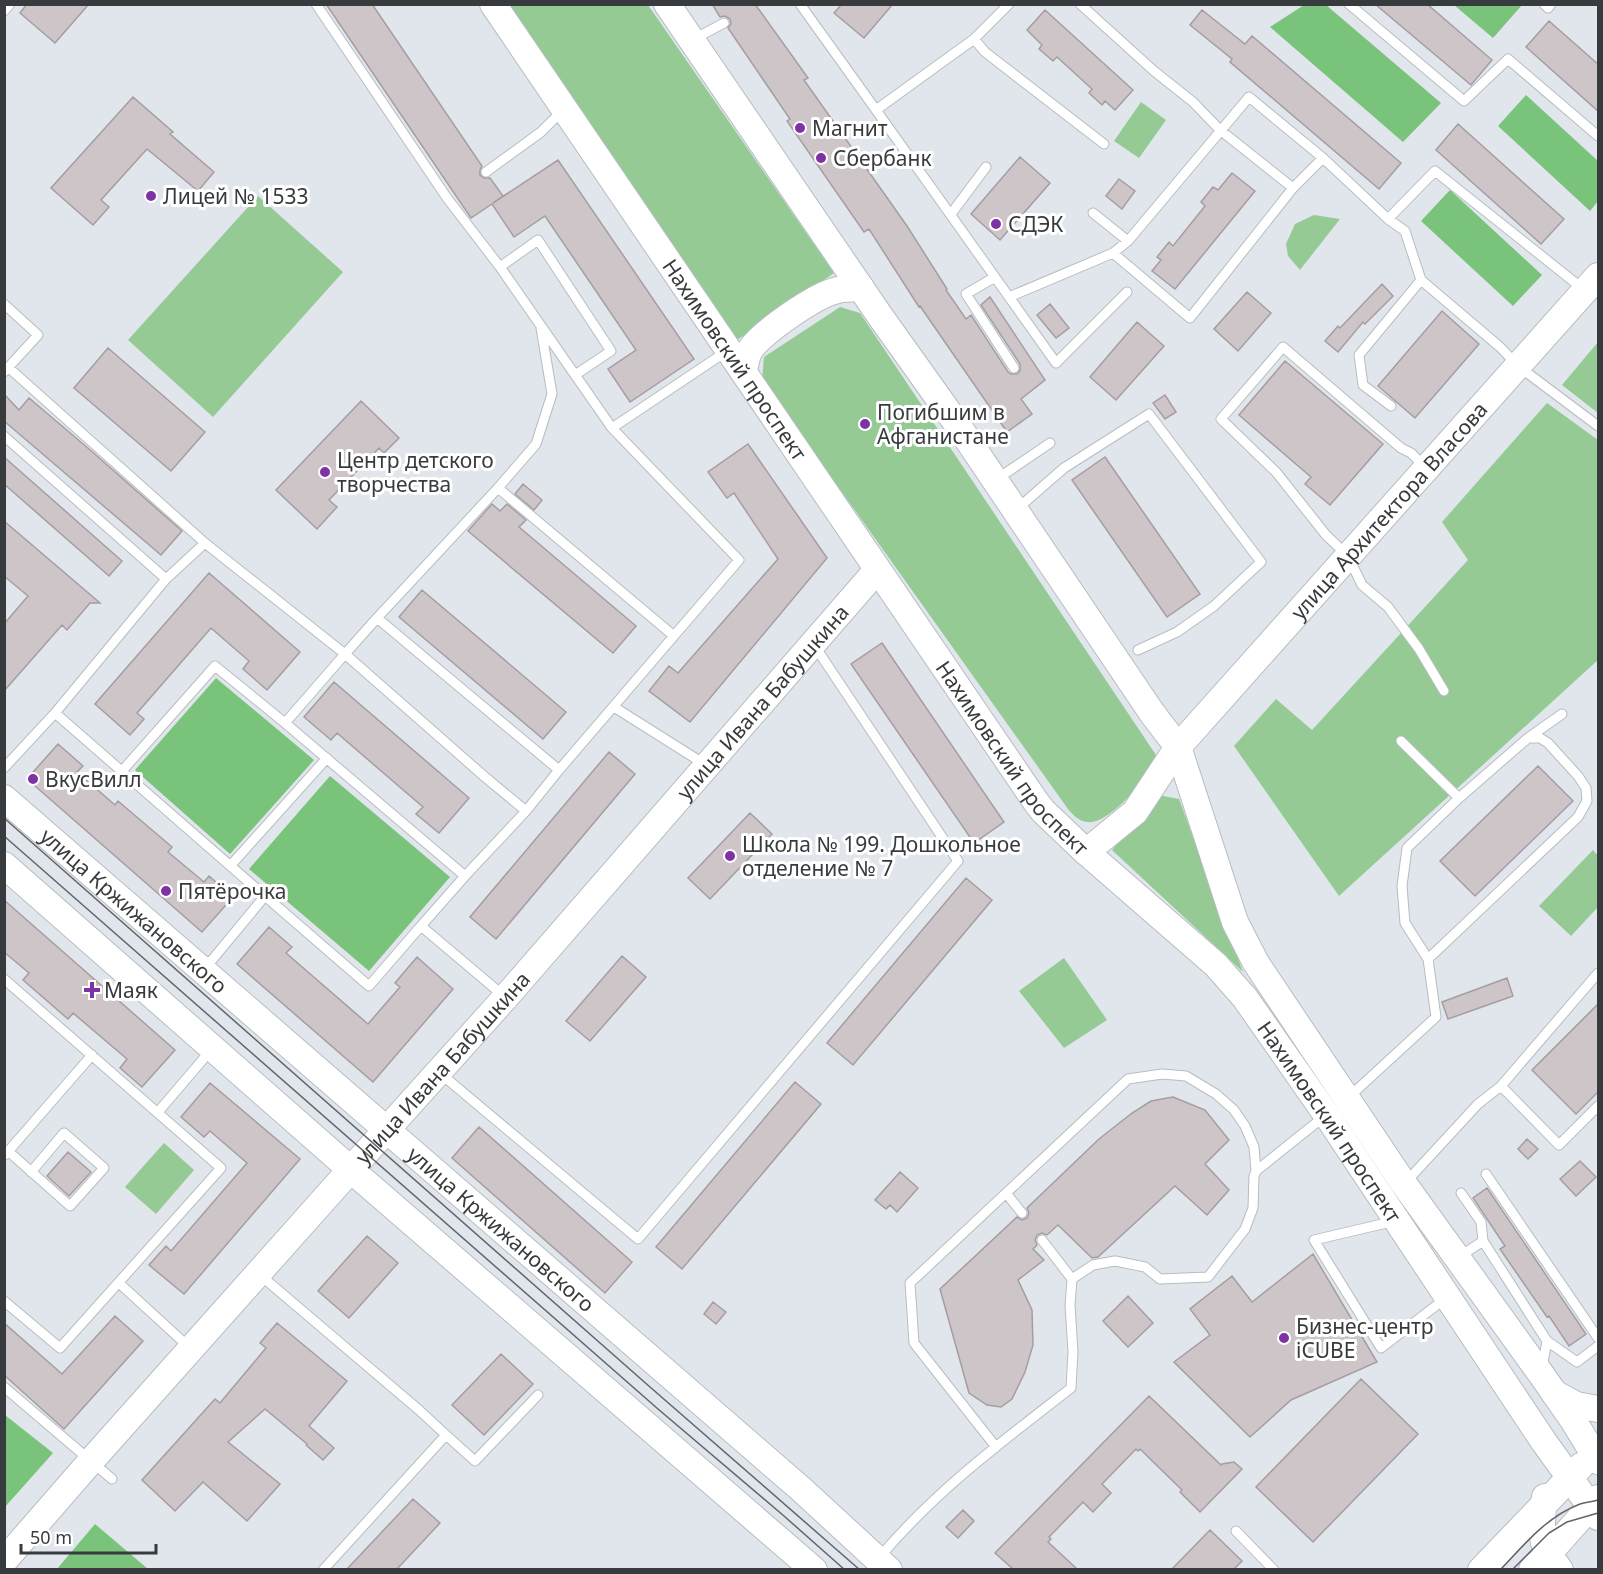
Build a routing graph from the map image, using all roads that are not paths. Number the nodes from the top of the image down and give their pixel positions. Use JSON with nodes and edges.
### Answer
{"nodes":[{"id":1,"x":10,"y":4,"type":"edge"},
{"id":2,"x":316,"y":4,"type":"edge"},
{"id":3,"x":493,"y":4,"type":"edge"},
{"id":4,"x":667,"y":4,"type":"edge"},
{"id":5,"x":800,"y":4,"type":"edge"},
{"id":6,"x":1009,"y":4,"type":"edge"},
{"id":7,"x":1080,"y":4,"type":"edge"},
{"id":8,"x":1349,"y":4,"type":"edge"},
{"id":9,"x":1544,"y":4,"type":"edge"},
{"id":10,"x":1551,"y":4,"type":"edge"},
{"id":11,"x":4,"y":11,"type":"edge"},
{"id":12,"x":724,"y":23,"type":"dead end"},
{"id":13,"x":974,"y":39,"type":"junction"},
{"id":14,"x":692,"y":40,"type":"junction"},
{"id":15,"x":564,"y":109,"type":"junction"},
{"id":16,"x":876,"y":110,"type":"junction"},
{"id":17,"x":1220,"y":130,"type":"junction"},
{"id":18,"x":1599,"y":136,"type":"edge"},
{"id":19,"x":1104,"y":144,"type":"dead end"},
{"id":20,"x":1323,"y":158,"type":"junction"},
{"id":21,"x":986,"y":167,"type":"dead end"},
{"id":22,"x":486,"y":172,"type":"dead end"},
{"id":23,"x":1293,"y":188,"type":"junction"},
{"id":24,"x":1093,"y":213,"type":"dead end"},
{"id":25,"x":951,"y":214,"type":"junction"},
{"id":26,"x":1388,"y":219,"type":"junction"},
{"id":27,"x":1128,"y":241,"type":"junction"},
{"id":28,"x":1113,"y":253,"type":"junction"},
{"id":29,"x":500,"y":267,"type":"junction"},
{"id":30,"x":995,"y":277,"type":"junction"},
{"id":31,"x":1421,"y":280,"type":"junction"},
{"id":32,"x":1592,"y":284,"type":"edge"},
{"id":33,"x":861,"y":288,"type":"junction"},
{"id":34,"x":1127,"y":292,"type":"dead end"},
{"id":35,"x":1010,"y":297,"type":"junction"},
{"id":36,"x":4,"y":304,"type":"edge"},
{"id":37,"x":540,"y":325,"type":"junction"},
{"id":38,"x":729,"y":350,"type":"junction"},
{"id":39,"x":1518,"y":366,"type":"junction"},
{"id":40,"x":1014,"y":368,"type":"dead end"},
{"id":41,"x":7,"y":370,"type":"edge"},
{"id":42,"x":744,"y":372,"type":"junction"},
{"id":43,"x":575,"y":375,"type":"junction"},
{"id":44,"x":1391,"y":406,"type":"dead end"},
{"id":45,"x":1599,"y":426,"type":"edge"},
{"id":46,"x":612,"y":428,"type":"junction"},
{"id":47,"x":4,"y":436,"type":"edge"},
{"id":48,"x":1050,"y":442,"type":"dead end"},
{"id":49,"x":1426,"y":469,"type":"junction"},
{"id":50,"x":995,"y":480,"type":"junction"},
{"id":51,"x":498,"y":488,"type":"junction"},
{"id":52,"x":1015,"y":510,"type":"junction"},
{"id":53,"x":205,"y":543,"type":"junction"},
{"id":54,"x":1348,"y":556,"type":"junction"},
{"id":55,"x":877,"y":570,"type":"junction"},
{"id":56,"x":166,"y":579,"type":"junction"},
{"id":57,"x":377,"y":618,"type":"junction"},
{"id":58,"x":674,"y":636,"type":"junction"},
{"id":59,"x":813,"y":644,"type":"junction"},
{"id":60,"x":1138,"y":650,"type":"dead end"},
{"id":61,"x":345,"y":654,"type":"junction"},
{"id":62,"x":1444,"y":691,"type":"dead end"},
{"id":63,"x":614,"y":707,"type":"junction"},
{"id":64,"x":55,"y":713,"type":"junction"},
{"id":65,"x":1562,"y":714,"type":"dead end"},
{"id":66,"x":285,"y":723,"type":"junction"},
{"id":67,"x":1528,"y":738,"type":"junction"},
{"id":68,"x":1401,"y":741,"type":"dead end"},
{"id":69,"x":1179,"y":747,"type":"junction"},
{"id":70,"x":327,"y":758,"type":"junction"},
{"id":71,"x":707,"y":765,"type":"junction"},
{"id":72,"x":4,"y":768,"type":"edge"},
{"id":73,"x":559,"y":770,"type":"junction"},
{"id":74,"x":122,"y":771,"type":"junction"},
{"id":75,"x":4,"y":798,"type":"edge"},
{"id":76,"x":1459,"y":798,"type":"junction"},
{"id":77,"x":526,"y":811,"type":"junction"},
{"id":78,"x":1086,"y":852,"type":"junction"},
{"id":79,"x":4,"y":865,"type":"edge"},
{"id":80,"x":231,"y":866,"type":"junction"},
{"id":81,"x":465,"y":876,"type":"junction"},
{"id":82,"x":266,"y":896,"type":"junction"},
{"id":83,"x":421,"y":926,"type":"junction"},
{"id":84,"x":1428,"y":959,"type":"junction"},
{"id":85,"x":197,"y":966,"type":"junction"},
{"id":86,"x":1599,"y":973,"type":"edge"},
{"id":87,"x":4,"y":979,"type":"edge"},
{"id":88,"x":505,"y":998,"type":"junction"},
{"id":89,"x":1445,"y":1011,"type":"dead end"},
{"id":90,"x":1436,"y":1017,"type":"junction"},
{"id":91,"x":213,"y":1049,"type":"junction"},
{"id":92,"x":92,"y":1055,"type":"junction"},
{"id":93,"x":439,"y":1072,"type":"junction"},
{"id":94,"x":1501,"y":1086,"type":"junction"},
{"id":95,"x":1347,"y":1098,"type":"junction"},
{"id":96,"x":1599,"y":1106,"type":"edge"},
{"id":97,"x":158,"y":1112,"type":"junction"},
{"id":98,"x":1326,"y":1114,"type":"junction"},
{"id":99,"x":386,"y":1131,"type":"junction"},
{"id":100,"x":6,"y":1153,"type":"edge"},
{"id":101,"x":350,"y":1170,"type":"junction"},
{"id":102,"x":1256,"y":1171,"type":"junction"},
{"id":103,"x":31,"y":1172,"type":"junction"},
{"id":104,"x":1486,"y":1174,"type":"dead end"},
{"id":105,"x":1404,"y":1184,"type":"junction"},
{"id":106,"x":1006,"y":1193,"type":"junction"},
{"id":107,"x":1461,"y":1193,"type":"dead end"},
{"id":108,"x":1022,"y":1213,"type":"dead end"},
{"id":109,"x":1397,"y":1221,"type":"junction"},
{"id":110,"x":1042,"y":1240,"type":"dead end"},
{"id":111,"x":1483,"y":1241,"type":"junction"},
{"id":112,"x":1457,"y":1258,"type":"junction"},
{"id":113,"x":258,"y":1274,"type":"junction"},
{"id":114,"x":1072,"y":1279,"type":"junction"},
{"id":115,"x":119,"y":1282,"type":"junction"},
{"id":116,"x":1448,"y":1297,"type":"junction"},
{"id":117,"x":4,"y":1301,"type":"edge"},
{"id":118,"x":1599,"y":1338,"type":"edge"},
{"id":119,"x":1547,"y":1341,"type":"junction"},
{"id":120,"x":1599,"y":1346,"type":"edge"},
{"id":121,"x":191,"y":1348,"type":"junction"},
{"id":122,"x":1547,"y":1383,"type":"junction"},
{"id":123,"x":4,"y":1387,"type":"edge"},
{"id":124,"x":538,"y":1395,"type":"dead end"},
{"id":125,"x":1599,"y":1409,"type":"edge"},
{"id":126,"x":446,"y":1435,"type":"junction"},
{"id":127,"x":1544,"y":1442,"type":"junction"},
{"id":128,"x":996,"y":1447,"type":"junction"},
{"id":129,"x":1597,"y":1460,"type":"edge"},
{"id":130,"x":91,"y":1461,"type":"junction"},
{"id":131,"x":1569,"y":1478,"type":"junction"},
{"id":132,"x":112,"y":1479,"type":"dead end"},
{"id":133,"x":1543,"y":1506,"type":"junction"},
{"id":134,"x":1596,"y":1507,"type":"edge"},
{"id":135,"x":1236,"y":1531,"type":"dead end"},
{"id":136,"x":4,"y":1561,"type":"edge"},
{"id":137,"x":883,"y":1564,"type":"edge"},
{"id":138,"x":1547,"y":1564,"type":"edge"},
{"id":139,"x":323,"y":1569,"type":"edge"},
{"id":140,"x":814,"y":1569,"type":"edge"},
{"id":141,"x":1274,"y":1569,"type":"edge"},
{"id":142,"x":1481,"y":1569,"type":"edge"}],
"edges":[{"from":1,"to":11,"type":"lane"},
{"from":2,"to":29,"type":"lane"},
{"from":3,"to":15,"type":"street","name":"Нахимовский проспект"},
{"from":4,"to":14,"type":"street","name":"Нахимовский проспект"},
{"from":5,"to":16,"type":"lane"},
{"from":6,"to":13,"type":"lane"},
{"from":7,"to":17,"type":"lane"},
{"from":8,"to":18,"type":"lane"},
{"from":9,"to":10,"type":"lane"},
{"from":12,"to":14,"type":"lane"},
{"from":13,"to":16,"type":"lane"},
{"from":13,"to":19,"type":"lane"},
{"from":14,"to":33,"type":"street","name":"Нахимовский проспект"},
{"from":15,"to":22,"type":"lane"},
{"from":15,"to":38,"type":"street","name":"Нахимовский проспект"},
{"from":16,"to":25,"type":"lane"},
{"from":17,"to":20,"type":"lane"},
{"from":17,"to":23,"type":"lane"},
{"from":17,"to":27,"type":"lane"},
{"from":20,"to":23,"type":"lane"},
{"from":20,"to":26,"type":"lane"},
{"from":21,"to":25,"type":"lane"},
{"from":23,"to":28,"type":"lane"},
{"from":24,"to":27,"type":"lane"},
{"from":25,"to":30,"type":"lane"},
{"from":26,"to":31,"type":"lane"},
{"from":26,"to":32,"type":"lane"},
{"from":27,"to":28,"type":"lane"},
{"from":28,"to":35,"type":"lane"},
{"from":29,"to":37,"type":"lane"},
{"from":29,"to":43,"type":"lane"},
{"from":30,"to":35,"type":"lane"},
{"from":30,"to":40,"type":"lane"},
{"from":31,"to":39,"type":"lane"},
{"from":31,"to":44,"type":"lane"},
{"from":32,"to":39,"type":"street","name":"улица Архитектора Власова"},
{"from":33,"to":42,"type":"street"},
{"from":33,"to":50,"type":"street","name":"Нахимовский проспект"},
{"from":34,"to":35,"type":"lane"},
{"from":36,"to":41,"type":"lane"},
{"from":37,"to":43,"type":"lane"},
{"from":37,"to":51,"type":"lane"},
{"from":38,"to":42,"type":"street","name":"Нахимовский проспект"},
{"from":38,"to":46,"type":"lane"},
{"from":39,"to":45,"type":"lane"},
{"from":39,"to":49,"type":"street","name":"улица Архитектора Власова"},
{"from":41,"to":53,"type":"lane"},
{"from":42,"to":55,"type":"street","name":"Нахимовский проспект"},
{"from":43,"to":46,"type":"lane"},
{"from":46,"to":58,"type":"lane"},
{"from":47,"to":56,"type":"lane"},
{"from":48,"to":50,"type":"lane"},
{"from":49,"to":54,"type":"street","name":"улица Архитектора Власова"},
{"from":49,"to":54,"type":"lane"},
{"from":50,"to":52,"type":"street","name":"Нахимовский проспект"},
{"from":51,"to":57,"type":"lane"},
{"from":51,"to":58,"type":"lane"},
{"from":52,"to":60,"type":"lane"},
{"from":52,"to":69,"type":"street","name":"Нахимовский проспект"},
{"from":53,"to":56,"type":"lane"},
{"from":53,"to":61,"type":"lane"},
{"from":54,"to":62,"type":"lane"},
{"from":54,"to":69,"type":"street","name":"улица Архитектора Власова"},
{"from":55,"to":59,"type":"street","name":"улица Ивана Бабушкина"},
{"from":55,"to":78,"type":"street","name":"Нахимовский проспект"},
{"from":56,"to":64,"type":"lane"},
{"from":57,"to":61,"type":"lane"},
{"from":57,"to":73,"type":"lane"},
{"from":58,"to":63,"type":"lane"},
{"from":59,"to":71,"type":"street","name":"улица Ивана Бабушкина"},
{"from":59,"to":93,"type":"lane"},
{"from":61,"to":66,"type":"lane"},
{"from":61,"to":77,"type":"lane"},
{"from":63,"to":71,"type":"lane"},
{"from":63,"to":73,"type":"lane"},
{"from":64,"to":72,"type":"lane"},
{"from":64,"to":74,"type":"lane"},
{"from":65,"to":67,"type":"lane"},
{"from":66,"to":70,"type":"lane"},
{"from":66,"to":74,"type":"lane"},
{"from":67,"to":76,"type":"lane"},
{"from":67,"to":84,"type":"lane"},
{"from":68,"to":76,"type":"lane"},
{"from":69,"to":78,"type":"street","name":"улица Архитектора Власова"},
{"from":69,"to":95,"type":"street","name":"Нахимовский проспект"},
{"from":70,"to":80,"type":"lane"},
{"from":70,"to":81,"type":"lane"},
{"from":71,"to":88,"type":"street","name":"улица Ивана Бабушкина"},
{"from":73,"to":77,"type":"lane"},
{"from":74,"to":80,"type":"lane"},
{"from":75,"to":85,"type":"street","name":"улица Кржижановского"},
{"from":76,"to":84,"type":"lane"},
{"from":77,"to":81,"type":"lane"},
{"from":78,"to":98,"type":"street","name":"Нахимовский проспект"},
{"from":79,"to":91,"type":"street"},
{"from":80,"to":82,"type":"lane"},
{"from":81,"to":83,"type":"lane"},
{"from":82,"to":83,"type":"lane"},
{"from":82,"to":85,"type":"lane"},
{"from":83,"to":88,"type":"lane"},
{"from":84,"to":90,"type":"lane"},
{"from":85,"to":99,"type":"street","name":"улица Кржижановского"},
{"from":86,"to":94,"type":"lane"},
{"from":87,"to":92,"type":"lane"},
{"from":88,"to":93,"type":"street","name":"улица Ивана Бабушкина"},
{"from":89,"to":90,"type":"lane"},
{"from":90,"to":95,"type":"lane"},
{"from":91,"to":97,"type":"lane"},
{"from":91,"to":101,"type":"street"},
{"from":92,"to":97,"type":"lane"},
{"from":92,"to":100,"type":"lane"},
{"from":93,"to":99,"type":"street","name":"улица Ивана Бабушкина"},
{"from":94,"to":96,"type":"lane"},
{"from":94,"to":105,"type":"lane"},
{"from":95,"to":105,"type":"street","name":"Нахимовский проспект"},
{"from":97,"to":115,"type":"lane"},
{"from":98,"to":102,"type":"lane"},
{"from":98,"to":109,"type":"street","name":"Нахимовский проспект"},
{"from":99,"to":101,"type":"street","name":"улица Ивана Бабушкина"},
{"from":99,"to":137,"type":"street","name":"улица Кржижановского"},
{"from":100,"to":103,"type":"lane"},
{"from":101,"to":113,"type":"street","name":"улица Ивана Бабушкина"},
{"from":101,"to":140,"type":"street"},
{"from":102,"to":106,"type":"lane"},
{"from":102,"to":114,"type":"lane"},
{"from":103,"to":103,"type":"lane"},
{"from":104,"to":118,"type":"lane"},
{"from":105,"to":112,"type":"street","name":"Нахимовский проспект"},
{"from":106,"to":108,"type":"lane"},
{"from":106,"to":128,"type":"lane"},
{"from":107,"to":111,"type":"lane"},
{"from":109,"to":116,"type":"street","name":"Нахимовский проспект"},
{"from":109,"to":116,"type":"lane"},
{"from":110,"to":114,"type":"lane"},
{"from":111,"to":112,"type":"lane"},
{"from":111,"to":119,"type":"lane"},
{"from":112,"to":122,"type":"street","name":"Нахимовский проспект"},
{"from":113,"to":121,"type":"street","name":"улица Ивана Бабушкина"},
{"from":113,"to":126,"type":"lane"},
{"from":114,"to":128,"type":"lane"},
{"from":115,"to":117,"type":"lane"},
{"from":115,"to":121,"type":"lane"},
{"from":116,"to":127,"type":"street","name":"Нахимовский проспект"},
{"from":119,"to":120,"type":"lane"},
{"from":119,"to":122,"type":"lane"},
{"from":121,"to":130,"type":"street","name":"улица Ивана Бабушкина"},
{"from":122,"to":125,"type":"street"},
{"from":122,"to":129,"type":"street","name":"Нахимовский проспект"},
{"from":123,"to":130,"type":"lane"},
{"from":124,"to":126,"type":"lane"},
{"from":126,"to":139,"type":"lane"},
{"from":127,"to":131,"type":"street","name":"Нахимовский проспект"},
{"from":127,"to":133,"type":"street"},
{"from":128,"to":137,"type":"lane"},
{"from":129,"to":131,"type":"street"},
{"from":130,"to":132,"type":"lane"},
{"from":130,"to":136,"type":"street","name":"улица Ивана Бабушкина"},
{"from":131,"to":133,"type":"street"},
{"from":131,"to":134,"type":"street","name":"Нахимовский проспект"},
{"from":133,"to":138,"type":"street"},
{"from":133,"to":142,"type":"street"},
{"from":134,"to":138,"type":"street"},
{"from":135,"to":141,"type":"lane"}]}
